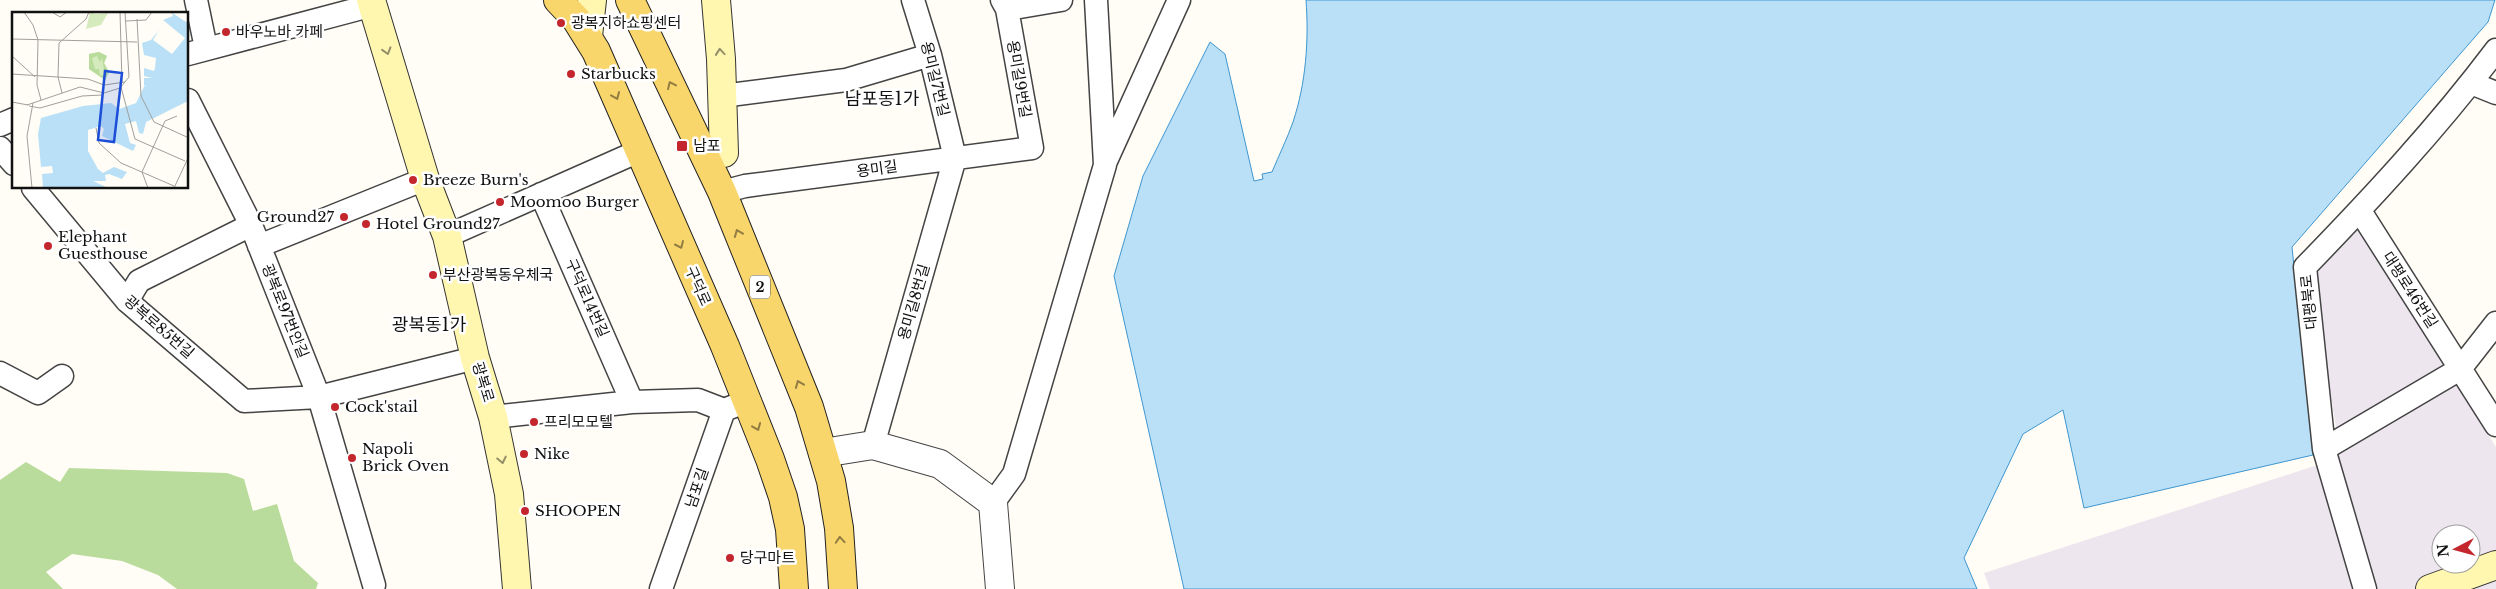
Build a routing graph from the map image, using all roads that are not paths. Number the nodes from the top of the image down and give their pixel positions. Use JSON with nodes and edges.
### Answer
{"nodes":[{"id":1,"x":196,"y":0,"type":"edge"},
{"id":2,"x":558,"y":0,"type":"edge"},
{"id":3,"x":592,"y":0,"type":"edge"},
{"id":4,"x":630,"y":0,"type":"edge"},
{"id":5,"x":716,"y":0,"type":"edge"},
{"id":6,"x":913,"y":0,"type":"edge"},
{"id":7,"x":1061,"y":0,"type":"edge"},
{"id":8,"x":1096,"y":0,"type":"edge"},
{"id":9,"x":1179,"y":0,"type":"edge"},
{"id":10,"x":372,"y":2,"type":"edge"},
{"id":11,"x":1004,"y":5,"type":"edge"},
{"id":12,"x":588,"y":36,"type":"junction"},
{"id":13,"x":2496,"y":50,"type":"edge"},
{"id":14,"x":197,"y":51,"type":"edge"},
{"id":15,"x":930,"y":55,"type":"junction"},
{"id":16,"x":2471,"y":83,"type":"junction"},
{"id":17,"x":2496,"y":92,"type":"edge"},
{"id":18,"x":722,"y":96,"type":"junction"},
{"id":19,"x":189,"y":102,"type":"edge"},
{"id":20,"x":12,"y":120,"type":"edge"},
{"id":21,"x":0,"y":125,"type":"edge"},
{"id":22,"x":0,"y":148,"type":"edge"},
{"id":23,"x":1032,"y":148,"type":"joint"},
{"id":24,"x":639,"y":152,"type":"junction"},
{"id":25,"x":955,"y":158,"type":"junction"},
{"id":26,"x":12,"y":162,"type":"edge"},
{"id":27,"x":1105,"y":164,"type":"junction"},
{"id":28,"x":425,"y":180,"type":"junction"},
{"id":29,"x":34,"y":189,"type":"edge"},
{"id":30,"x":722,"y":192,"type":"junction"},
{"id":31,"x":541,"y":194,"type":"junction"},
{"id":32,"x":2360,"y":211,"type":"junction"},
{"id":33,"x":251,"y":226,"type":"junction"},
{"id":34,"x":447,"y":236,"type":"junction"},
{"id":35,"x":259,"y":246,"type":"junction"},
{"id":36,"x":127,"y":301,"type":"junction"},
{"id":37,"x":2496,"y":323,"type":"edge"},
{"id":38,"x":475,"y":358,"type":"junction"},
{"id":39,"x":2460,"y":369,"type":"junction"},
{"id":40,"x":0,"y":373,"type":"edge"},
{"id":41,"x":62,"y":376,"type":"dead end"},
{"id":42,"x":319,"y":396,"type":"junction"},
{"id":43,"x":632,"y":402,"type":"junction"},
{"id":44,"x":735,"y":405,"type":"junction"},
{"id":45,"x":493,"y":417,"type":"junction"},
{"id":46,"x":2496,"y":425,"type":"edge"},
{"id":47,"x":873,"y":445,"type":"junction"},
{"id":48,"x":2324,"y":449,"type":"junction"},
{"id":49,"x":823,"y":454,"type":"junction"},
{"id":50,"x":993,"y":503,"type":"junction"},
{"id":51,"x":2496,"y":565,"type":"edge"},
{"id":52,"x":374,"y":585,"type":"dead end"},
{"id":53,"x":517,"y":589,"type":"edge"},
{"id":54,"x":662,"y":589,"type":"edge"},
{"id":55,"x":794,"y":589,"type":"edge"},
{"id":56,"x":843,"y":589,"type":"edge"},
{"id":57,"x":1000,"y":589,"type":"edge"},
{"id":58,"x":2365,"y":589,"type":"edge"},
{"id":59,"x":2430,"y":589,"type":"edge"}],
"edges":[{"from":1,"to":14,"type":"street"},
{"from":2,"to":12,"type":"main road","name":"구덕로"},
{"from":3,"to":12,"type":"main road"},
{"from":30,"to":4,"type":"main road","number":"2","one_way":true},
{"from":18,"to":5,"type":"main road","one_way":true},
{"from":6,"to":15,"type":"street","name":"용미길7번길"},
{"from":7,"to":11,"type":"street","name":"용미길9번길"},
{"from":8,"to":27,"type":"street"},
{"from":9,"to":27,"type":"street"},
{"from":10,"to":14,"type":"street"},
{"from":10,"to":28,"type":"main road","name":"광복로","one_way":true},
{"from":11,"to":23,"type":"street","name":"용미길9번길"},
{"from":12,"to":24,"type":"main road","name":"구덕로","one_way":true},
{"from":13,"to":16,"type":"street","name":"대평북로"},
{"from":15,"to":18,"type":"street"},
{"from":15,"to":25,"type":"street","name":"용미길7번길"},
{"from":16,"to":17,"type":"street"},
{"from":16,"to":32,"type":"street","name":"대평북로"},
{"from":18,"to":30,"type":"main road"},
{"from":19,"to":33,"type":"street","name":"광복로97번안길"},
{"from":20,"to":21,"type":"street"},
{"from":22,"to":26,"type":"street"},
{"from":23,"to":25,"type":"street","name":"용미길"},
{"from":24,"to":31,"type":"street"},
{"from":24,"to":44,"type":"main road","name":"구덕로","one_way":true},
{"from":25,"to":30,"type":"street","name":"용미길"},
{"from":25,"to":47,"type":"street","name":"용미길8번길"},
{"from":27,"to":50,"type":"street"},
{"from":28,"to":34,"type":"main road","name":"광복로"},
{"from":28,"to":35,"type":"street"},
{"from":29,"to":36,"type":"street","name":"광복로85번길"},
{"from":49,"to":30,"type":"main road","number":"2","one_way":true},
{"from":31,"to":34,"type":"street"},
{"from":31,"to":43,"type":"street","name":"구덕로14번길"},
{"from":32,"to":39,"type":"street","name":"대평로46번길"},
{"from":32,"to":48,"type":"street","name":"대평북로"},
{"from":33,"to":35,"type":"street","name":"광복로97번안길"},
{"from":33,"to":36,"type":"street"},
{"from":34,"to":38,"type":"main road","name":"광복로"},
{"from":35,"to":42,"type":"street","name":"광복로97번안길"},
{"from":36,"to":42,"type":"street","name":"광복로85번길"},
{"from":37,"to":39,"type":"street"},
{"from":38,"to":42,"type":"street","name":"광복로85번길"},
{"from":38,"to":45,"type":"main road","name":"광복로"},
{"from":39,"to":46,"type":"street","name":"대평로46번길"},
{"from":39,"to":48,"type":"street"},
{"from":40,"to":41,"type":"street"},
{"from":42,"to":52,"type":"street"},
{"from":43,"to":44,"type":"street"},
{"from":43,"to":45,"type":"street"},
{"from":44,"to":54,"type":"street","name":"남포길"},
{"from":44,"to":55,"type":"main road","name":"구덕로","one_way":true},
{"from":45,"to":53,"type":"main road","name":"광복로","one_way":true},
{"from":47,"to":49,"type":"street"},
{"from":47,"to":50,"type":"street"},
{"from":48,"to":58,"type":"street","name":"대평북로"},
{"from":56,"to":49,"type":"main road","number":"2","one_way":true},
{"from":50,"to":57,"type":"street"},
{"from":51,"to":59,"type":"main road"}]}
